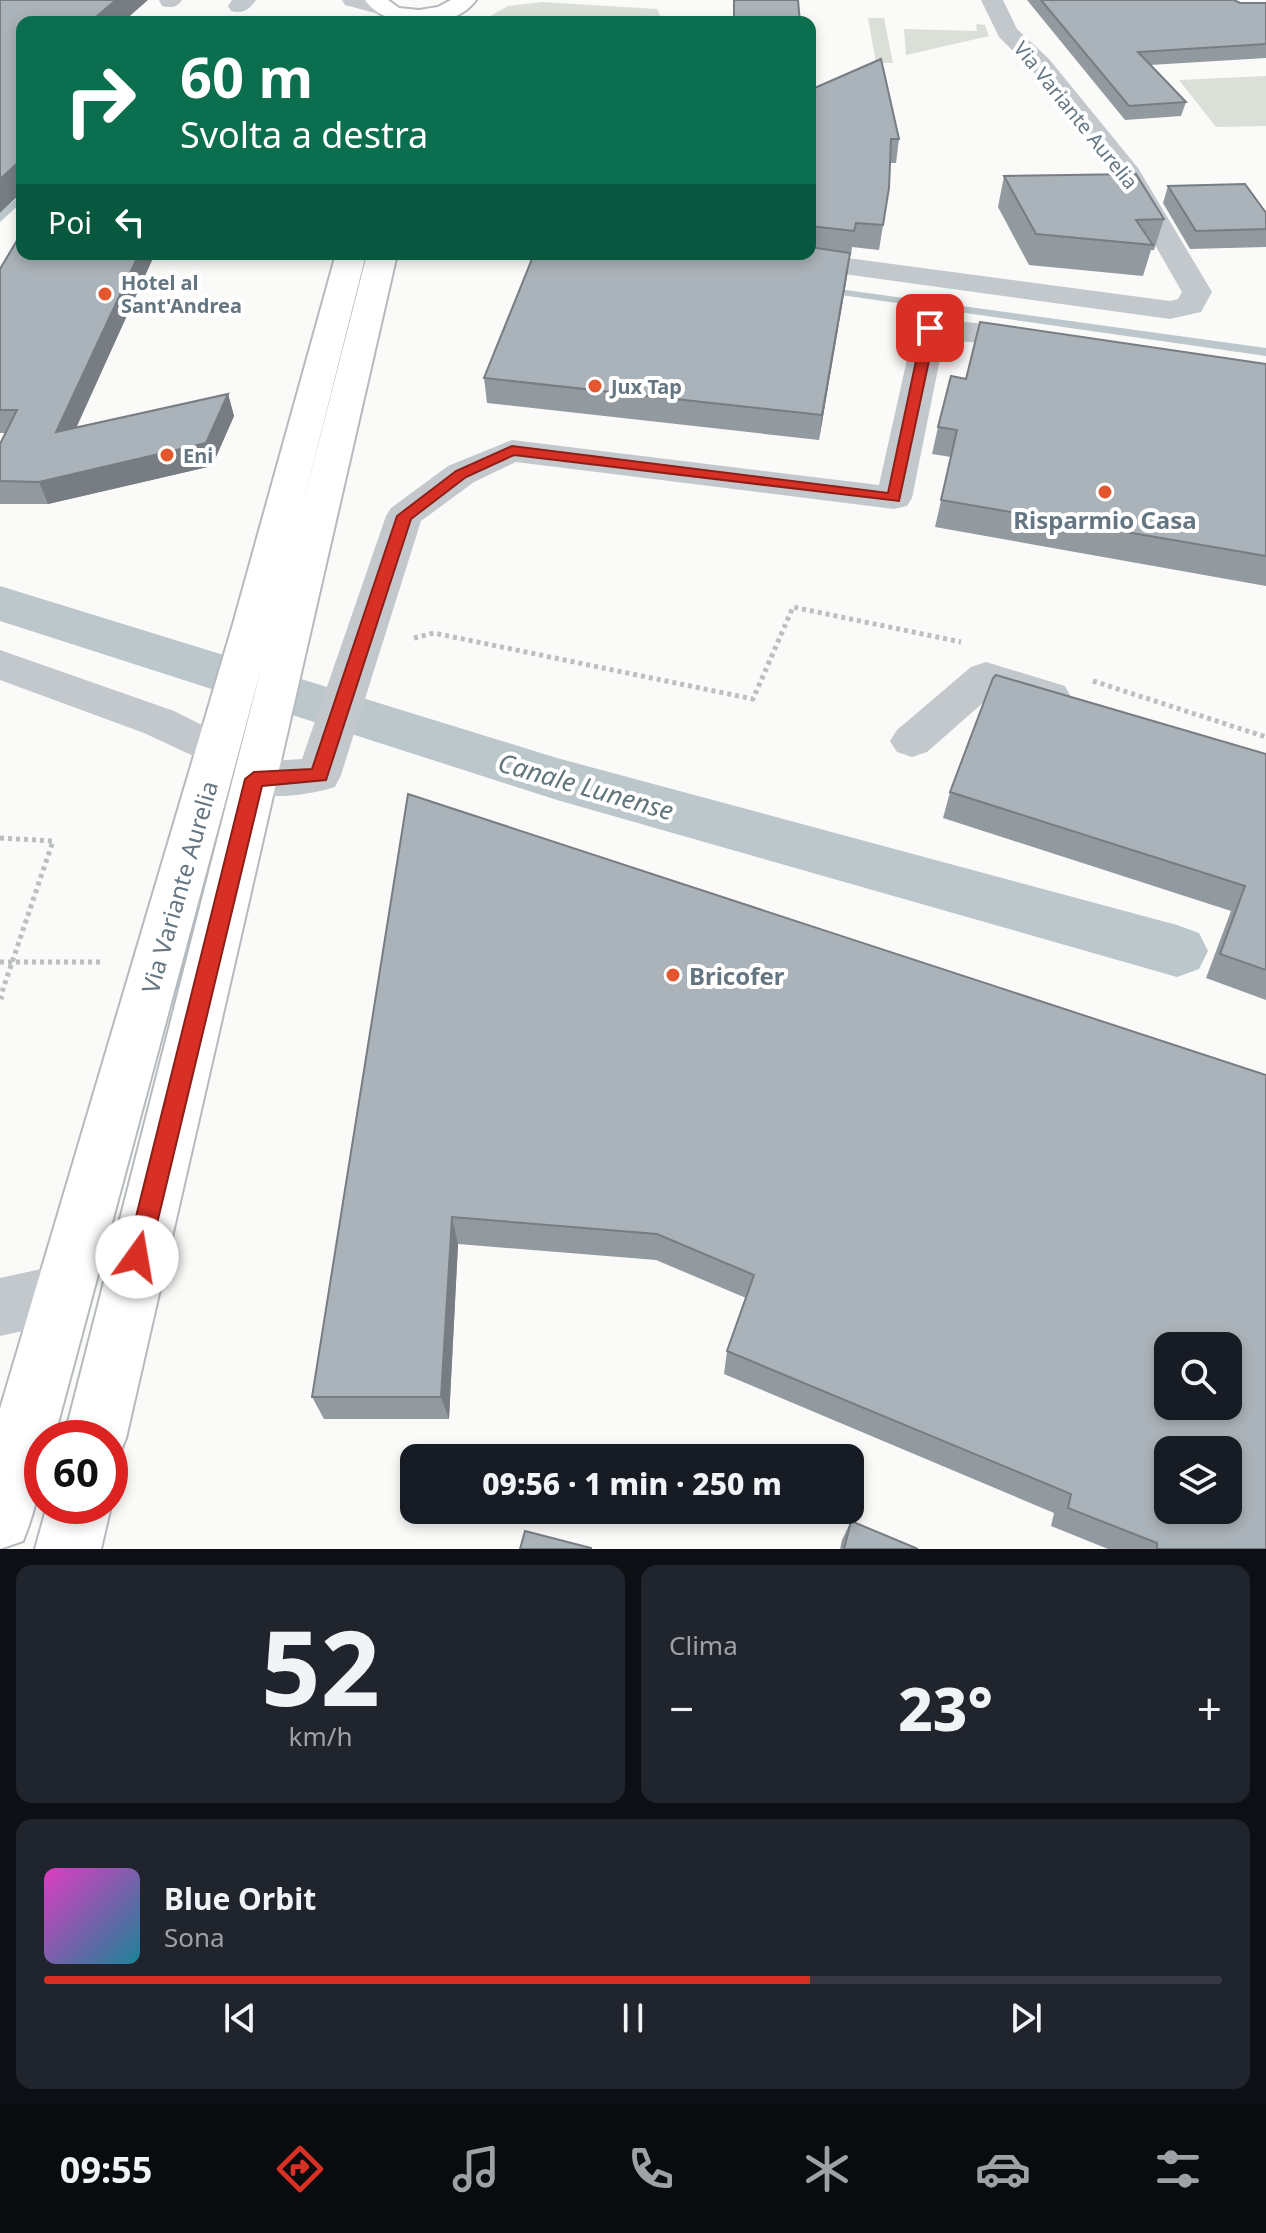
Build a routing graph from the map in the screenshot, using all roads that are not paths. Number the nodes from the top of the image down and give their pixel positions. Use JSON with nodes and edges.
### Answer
{"nodes":[{"id":1,"x":353,"y":0,"type":"edge"},
{"id":2,"x":465,"y":0,"type":"edge"},
{"id":3,"x":992,"y":0,"type":"edge"},
{"id":4,"x":384,"y":10,"type":"edge"},
{"id":5,"x":414,"y":16,"type":"edge"},
{"id":6,"x":443,"y":16,"type":"edge"},
{"id":7,"x":350,"y":260,"type":"edge"},
{"id":8,"x":380,"y":260,"type":"edge"},
{"id":9,"x":798,"y":260,"type":"edge"},
{"id":10,"x":1067,"y":344,"type":"edge"},
{"id":11,"x":271,"y":633,"type":"junction"},
{"id":12,"x":0,"y":664,"type":"edge"},
{"id":13,"x":1090,"y":695,"type":"road end"},
{"id":14,"x":912,"y":741,"type":"dead end"},
{"id":15,"x":231,"y":756,"type":"junction"},
{"id":16,"x":64,"y":1293,"type":"junction"},
{"id":17,"x":0,"y":1307,"type":"edge"},
{"id":18,"x":99,"y":1420,"type":"edge"},
{"id":19,"x":0,"y":1518,"type":"edge"},
{"id":20,"x":74,"y":1524,"type":"edge"},
{"id":21,"x":68,"y":1549,"type":"edge"}],
"edges":[{"from":1,"to":4,"type":"street"},
{"from":2,"to":6,"type":"main road"},
{"from":3,"to":9,"type":"street","name":"Via Variante Aurelia"},
{"from":4,"to":5,"type":"main road"},
{"from":7,"to":11,"type":"main road","name":"Via Variante Aurelia"},
{"from":8,"to":11,"type":"main road","name":"Via Variante Aurelia"},
{"from":10,"to":15,"type":"street"},
{"from":11,"to":15,"type":"main road","name":"Via Variante Aurelia"},
{"from":12,"to":15,"type":"street"},
{"from":13,"to":14,"type":"street"},
{"from":15,"to":16,"type":"main road","name":"Via Variante Aurelia"},
{"from":15,"to":18,"type":"main road","name":"Via Variante Aurelia"},
{"from":16,"to":17,"type":"street"},
{"from":16,"to":19,"type":"main road","name":"Via Variante Aurelia"},
{"from":20,"to":21,"type":"main road"}]}
